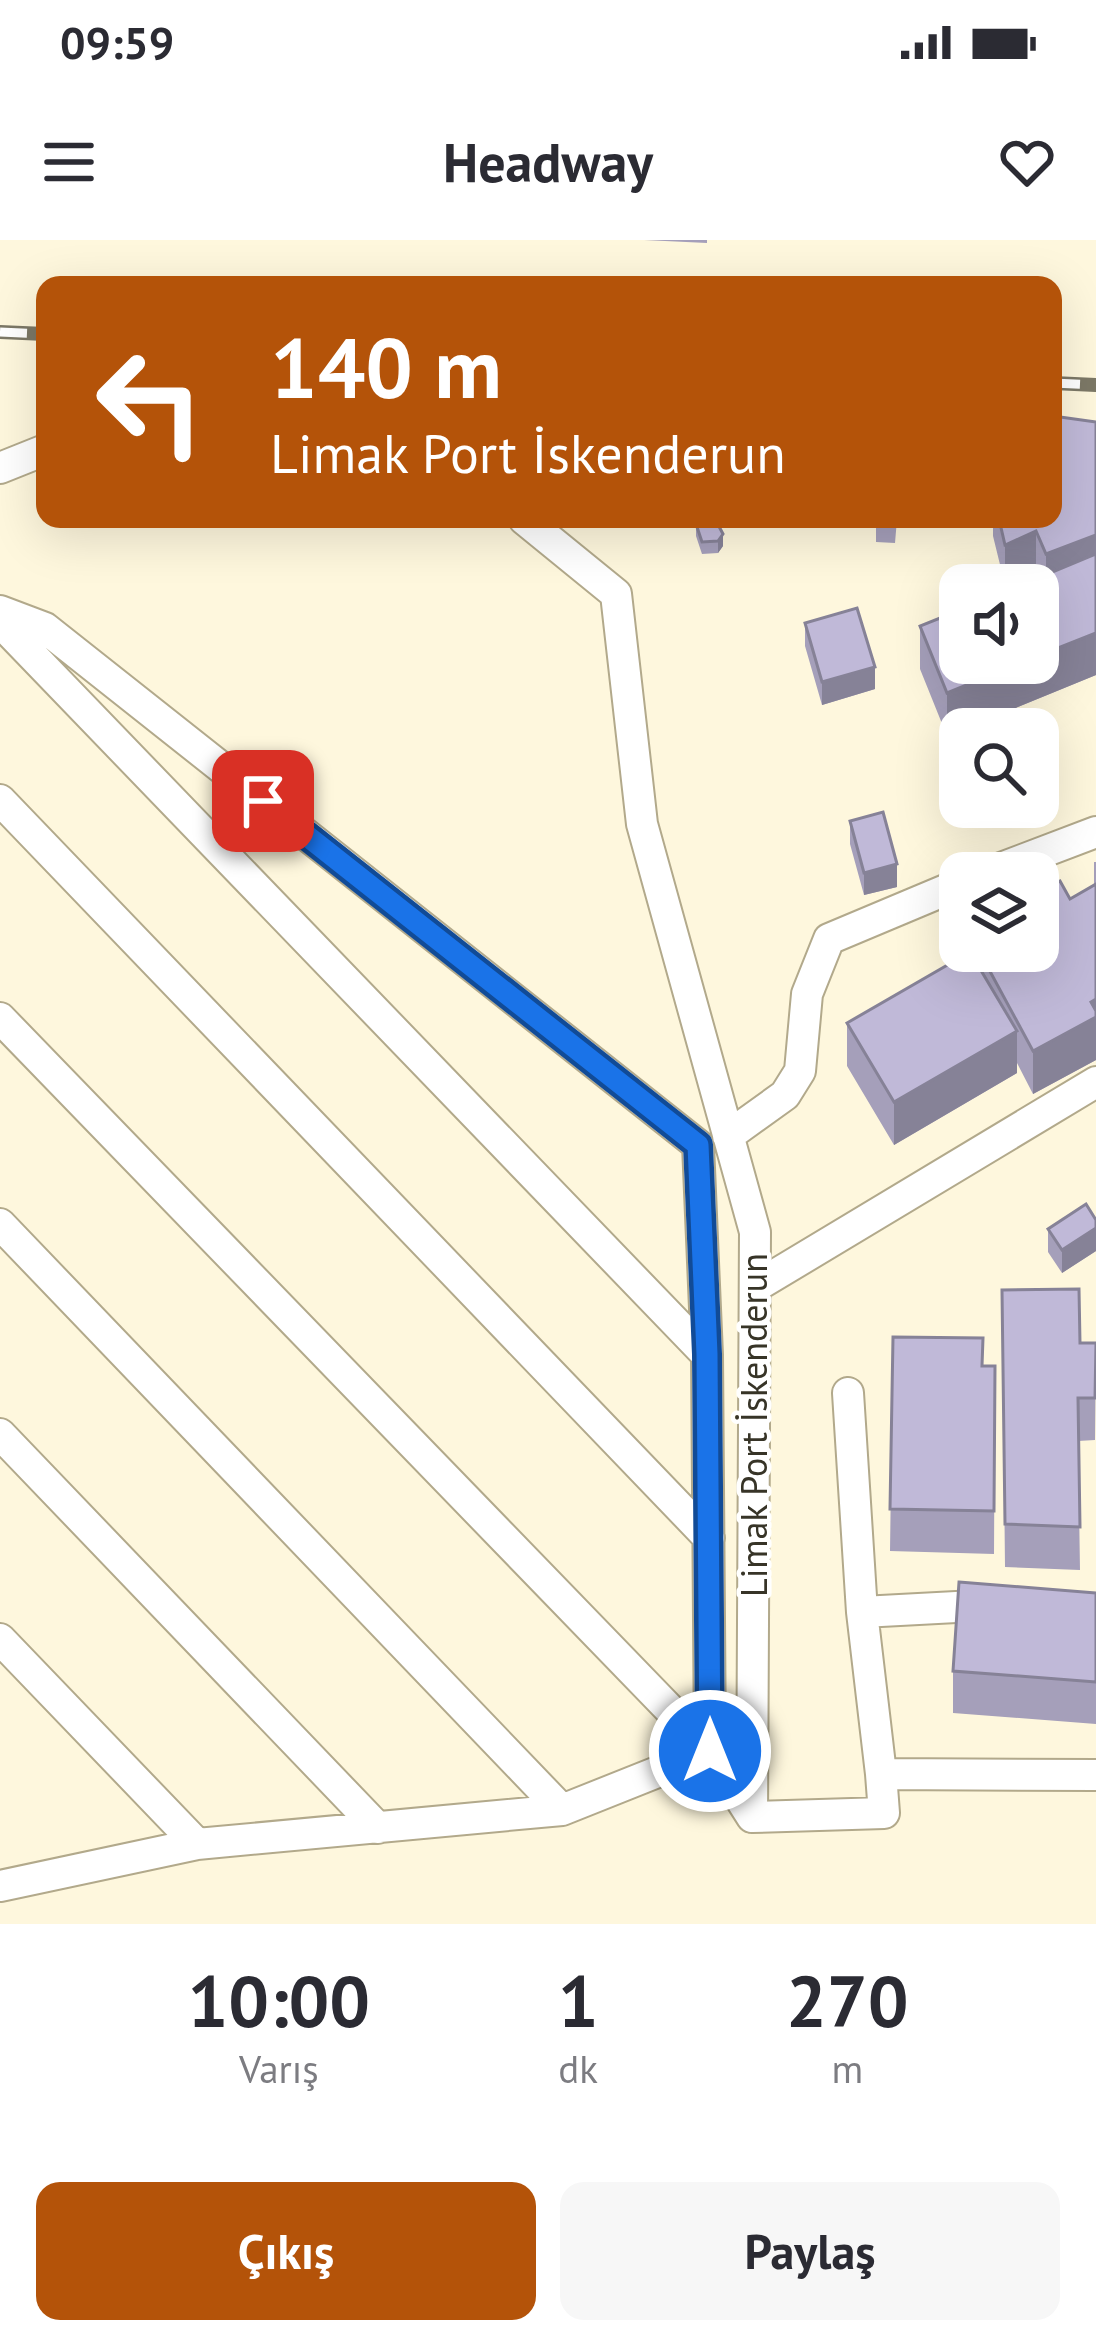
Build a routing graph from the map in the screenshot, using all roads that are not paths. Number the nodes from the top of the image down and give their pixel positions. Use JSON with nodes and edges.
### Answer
{"nodes":[{"id":1,"x":36,"y":454,"type":"edge"},
{"id":2,"x":0,"y":468,"type":"edge"},
{"id":3,"x":535,"y":528,"type":"edge"},
{"id":4,"x":0,"y":611,"type":"edge"},
{"id":5,"x":0,"y":622,"type":"edge"},
{"id":6,"x":0,"y":800,"type":"edge"},
{"id":7,"x":1096,"y":832,"type":"edge"},
{"id":8,"x":1043,"y":852,"type":"edge"},
{"id":9,"x":939,"y":892,"type":"edge"},
{"id":10,"x":0,"y":1018,"type":"edge"},
{"id":11,"x":1096,"y":1082,"type":"edge"},
{"id":12,"x":728,"y":1136,"type":"junction"},
{"id":13,"x":0,"y":1224,"type":"edge"},
{"id":14,"x":755,"y":1288,"type":"junction"},
{"id":15,"x":707,"y":1354,"type":"junction"},
{"id":16,"x":848,"y":1393,"type":"dead end"},
{"id":17,"x":0,"y":1434,"type":"edge"},
{"id":18,"x":709,"y":1538,"type":"junction"},
{"id":19,"x":1022,"y":1604,"type":"edge"},
{"id":20,"x":862,"y":1612,"type":"junction"},
{"id":21,"x":0,"y":1640,"type":"edge"},
{"id":22,"x":710,"y":1751,"type":"junction"},
{"id":23,"x":881,"y":1774,"type":"junction"},
{"id":24,"x":1096,"y":1775,"type":"edge"},
{"id":25,"x":562,"y":1810,"type":"junction"},
{"id":26,"x":752,"y":1817,"type":"junction"},
{"id":27,"x":378,"y":1828,"type":"junction"},
{"id":28,"x":197,"y":1844,"type":"junction"},
{"id":29,"x":0,"y":1855,"type":"edge"},
{"id":30,"x":12,"y":1883,"type":"edge"}],
"edges":[{"from":1,"to":2,"type":"street"},
{"from":3,"to":12,"type":"street","name":"Limak Port İskenderun"},
{"from":4,"to":15,"type":"street","name":"Limak Port İskenderun"},
{"from":5,"to":15,"type":"street","name":"Limak Port İskenderun"},
{"from":6,"to":18,"type":"street","name":"Limak Port İskenderun"},
{"from":7,"to":8,"type":"street"},
{"from":9,"to":12,"type":"street"},
{"from":10,"to":22,"type":"street"},
{"from":11,"to":14,"type":"street"},
{"from":12,"to":14,"type":"street","name":"Limak Port İskenderun"},
{"from":13,"to":25,"type":"street"},
{"from":14,"to":26,"type":"street","name":"Limak Port İskenderun"},
{"from":15,"to":18,"type":"street","name":"Limak Port İskenderun"},
{"from":16,"to":20,"type":"street"},
{"from":17,"to":27,"type":"street"},
{"from":18,"to":22,"type":"street","name":"Limak Port İskenderun"},
{"from":19,"to":20,"type":"street"},
{"from":20,"to":23,"type":"street"},
{"from":21,"to":28,"type":"street"},
{"from":22,"to":25,"type":"street"},
{"from":22,"to":26,"type":"street"},
{"from":23,"to":24,"type":"street"},
{"from":23,"to":26,"type":"street"},
{"from":25,"to":27,"type":"street"},
{"from":27,"to":28,"type":"street"},
{"from":28,"to":30,"type":"street"},
{"from":29,"to":30,"type":"street"}]}
